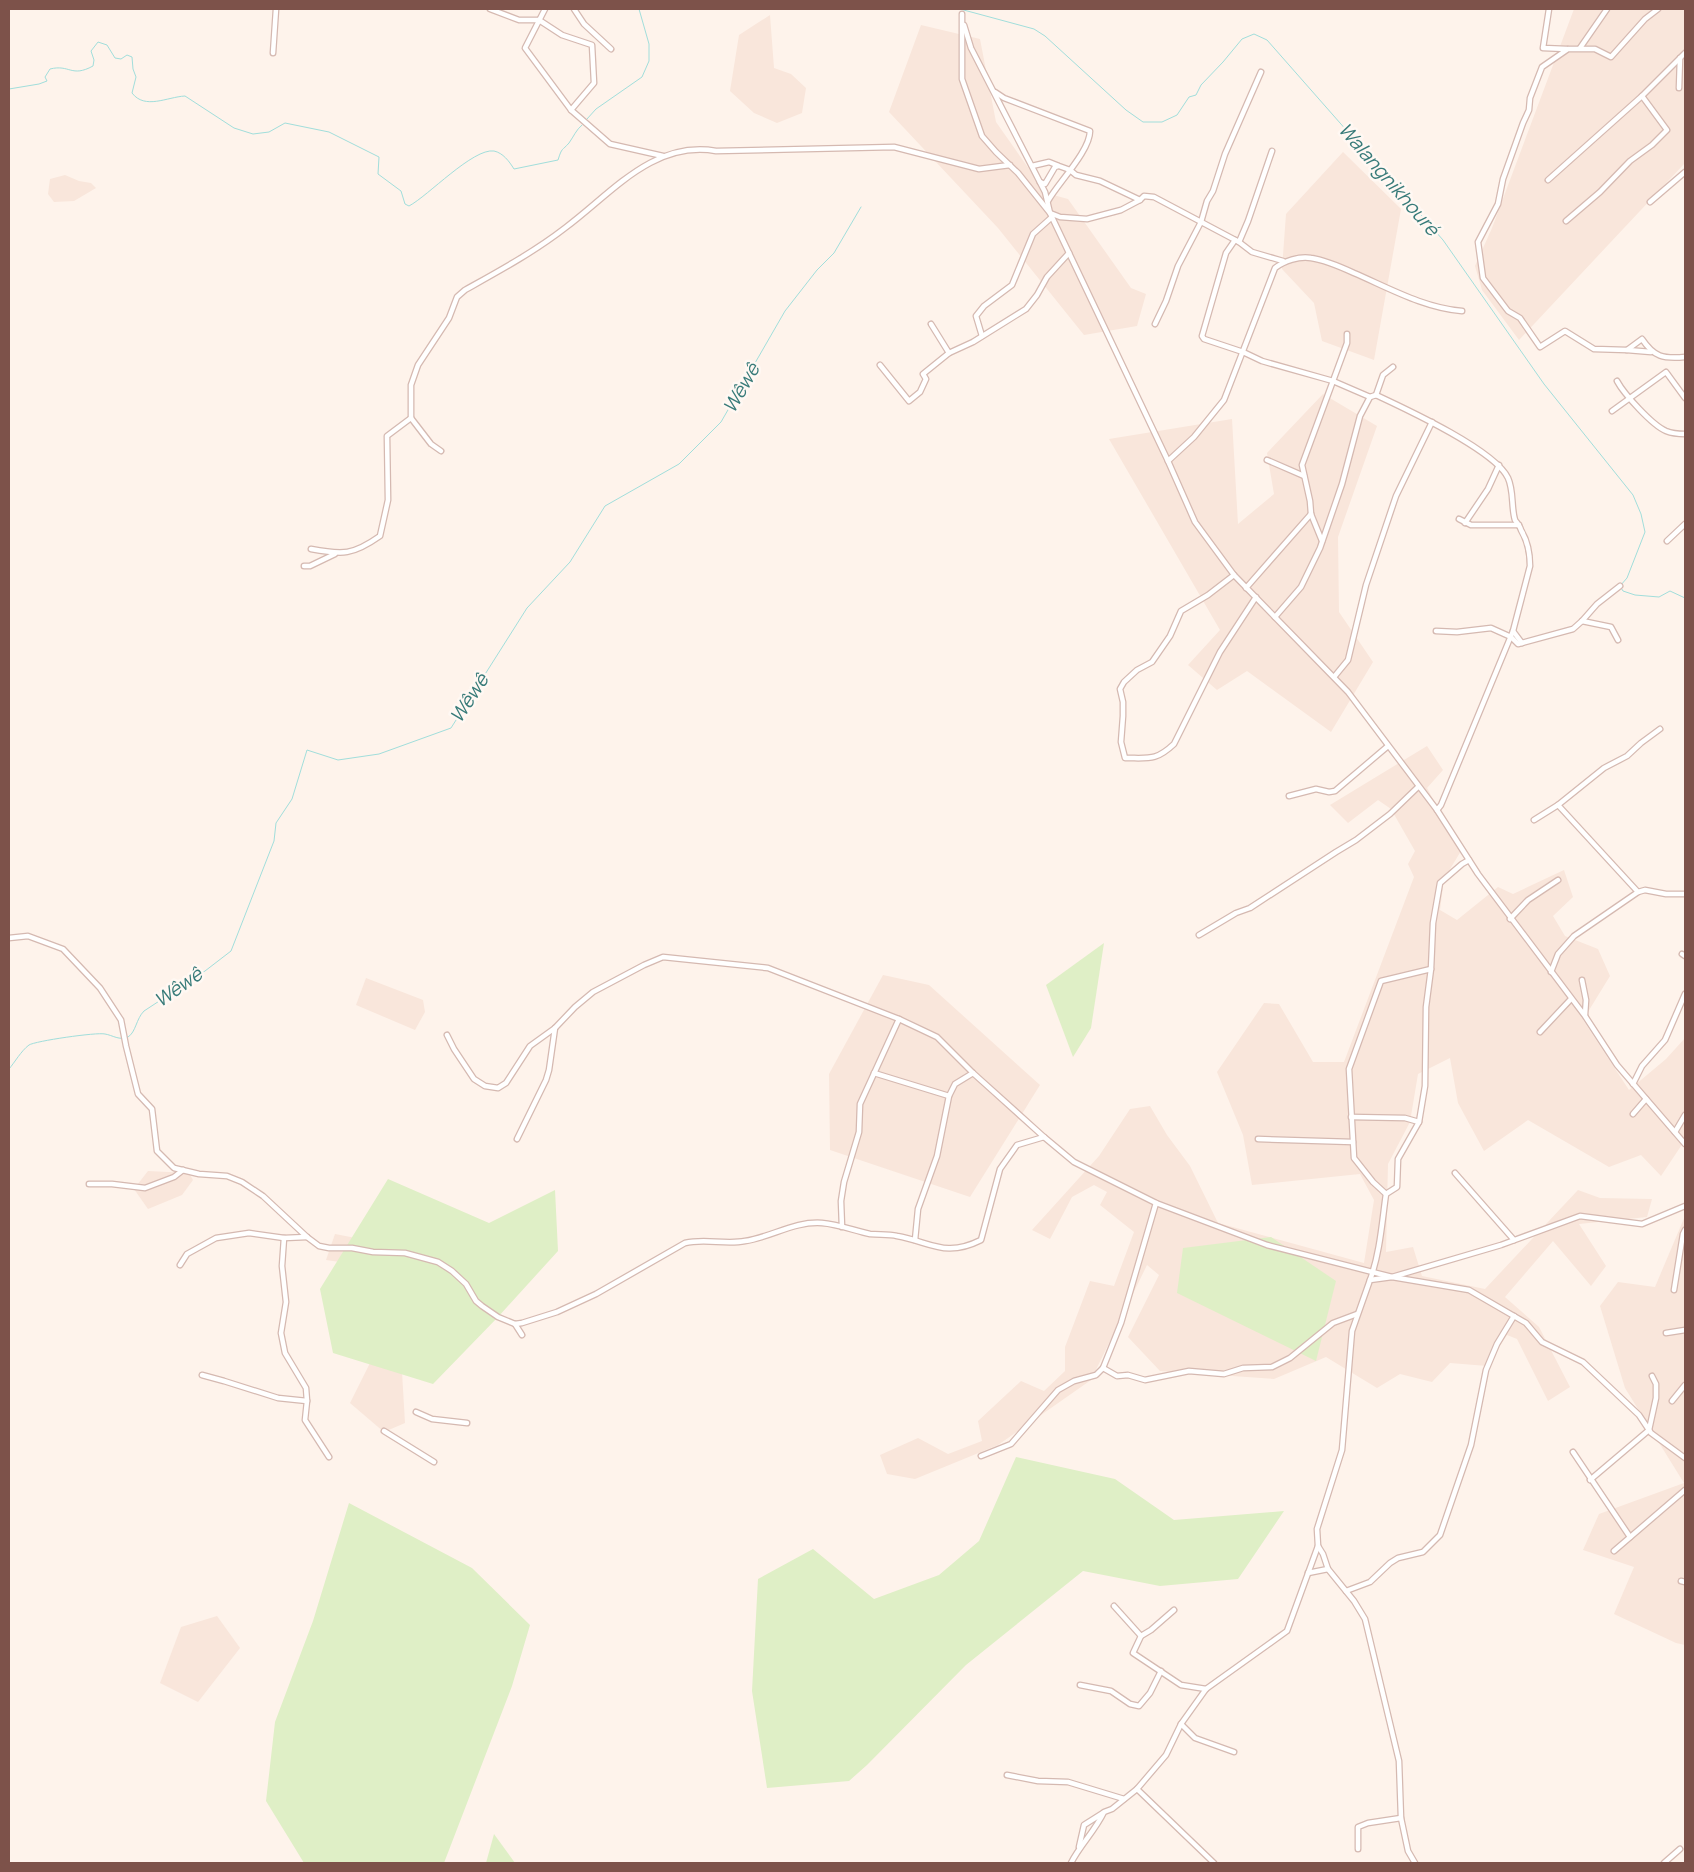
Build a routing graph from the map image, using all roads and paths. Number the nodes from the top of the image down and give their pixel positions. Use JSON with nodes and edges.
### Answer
{"nodes":[{"id":1,"x":276,"y":9,"type":"edge"},
{"id":2,"x":490,"y":9,"type":"edge"},
{"id":3,"x":545,"y":9,"type":"edge"},
{"id":4,"x":574,"y":9,"type":"edge"},
{"id":5,"x":1549,"y":9,"type":"edge"},
{"id":6,"x":1606,"y":9,"type":"edge"},
{"id":7,"x":1658,"y":9,"type":"edge"},
{"id":8,"x":539,"y":20,"type":"junction"},
{"id":9,"x":1580,"y":48,"type":"junction"},
{"id":10,"x":611,"y":49,"type":"dead end"},
{"id":11,"x":1568,"y":49,"type":"junction"},
{"id":12,"x":273,"y":53,"type":"dead end"},
{"id":13,"x":1685,"y":53,"type":"edge"},
{"id":14,"x":1680,"y":58,"type":"junction"},
{"id":15,"x":1261,"y":72,"type":"dead end"},
{"id":16,"x":1679,"y":88,"type":"dead end"},
{"id":17,"x":994,"y":92,"type":"junction"},
{"id":18,"x":1642,"y":96,"type":"junction"},
{"id":19,"x":571,"y":110,"type":"junction"},
{"id":20,"x":1272,"y":151,"type":"dead end"},
{"id":21,"x":663,"y":156,"type":"junction"},
{"id":22,"x":1010,"y":165,"type":"junction"},
{"id":23,"x":1032,"y":166,"type":"junction"},
{"id":24,"x":1059,"y":166,"type":"junction"},
{"id":25,"x":1070,"y":170,"type":"junction"},
{"id":26,"x":1685,"y":172,"type":"edge"},
{"id":27,"x":1548,"y":180,"type":"dead end"},
{"id":28,"x":1040,"y":182,"type":"junction"},
{"id":29,"x":1140,"y":200,"type":"junction"},
{"id":30,"x":1048,"y":201,"type":"junction"},
{"id":31,"x":1650,"y":202,"type":"dead end"},
{"id":32,"x":1051,"y":215,"type":"junction"},
{"id":33,"x":1566,"y":221,"type":"dead end"},
{"id":34,"x":1201,"y":222,"type":"junction"},
{"id":35,"x":1237,"y":241,"type":"junction"},
{"id":36,"x":1069,"y":253,"type":"junction"},
{"id":37,"x":1283,"y":261,"type":"junction"},
{"id":38,"x":1462,"y":311,"type":"dead end"},
{"id":39,"x":931,"y":324,"type":"dead end"},
{"id":40,"x":1155,"y":324,"type":"dead end"},
{"id":41,"x":1347,"y":334,"type":"dead end"},
{"id":42,"x":982,"y":336,"type":"junction"},
{"id":43,"x":1627,"y":350,"type":"junction"},
{"id":44,"x":1243,"y":352,"type":"junction"},
{"id":45,"x":1651,"y":352,"type":"junction"},
{"id":46,"x":949,"y":353,"type":"junction"},
{"id":47,"x":1685,"y":357,"type":"edge"},
{"id":48,"x":880,"y":365,"type":"dead end"},
{"id":49,"x":1392,"y":367,"type":"dead end"},
{"id":50,"x":1617,"y":381,"type":"dead end"},
{"id":51,"x":1333,"y":382,"type":"junction"},
{"id":52,"x":1376,"y":395,"type":"junction"},
{"id":53,"x":1370,"y":396,"type":"junction"},
{"id":54,"x":1629,"y":398,"type":"junction"},
{"id":55,"x":1685,"y":398,"type":"edge"},
{"id":56,"x":1612,"y":411,"type":"dead end"},
{"id":57,"x":411,"y":418,"type":"junction"},
{"id":58,"x":1432,"y":422,"type":"junction"},
{"id":59,"x":1685,"y":434,"type":"edge"},
{"id":60,"x":441,"y":451,"type":"dead end"},
{"id":61,"x":1168,"y":460,"type":"junction"},
{"id":62,"x":1267,"y":460,"type":"dead end"},
{"id":63,"x":1498,"y":465,"type":"junction"},
{"id":64,"x":1304,"y":476,"type":"junction"},
{"id":65,"x":1311,"y":514,"type":"junction"},
{"id":66,"x":1459,"y":519,"type":"dead end"},
{"id":67,"x":1465,"y":522,"type":"junction"},
{"id":68,"x":1685,"y":524,"type":"edge"},
{"id":69,"x":1518,"y":525,"type":"junction"},
{"id":70,"x":1322,"y":541,"type":"junction"},
{"id":71,"x":1667,"y":541,"type":"dead end"},
{"id":72,"x":311,"y":549,"type":"dead end"},
{"id":73,"x":335,"y":554,"type":"junction"},
{"id":74,"x":304,"y":566,"type":"dead end"},
{"id":75,"x":1234,"y":575,"type":"junction"},
{"id":76,"x":1620,"y":586,"type":"dead end"},
{"id":77,"x":1246,"y":588,"type":"junction"},
{"id":78,"x":1256,"y":597,"type":"junction"},
{"id":79,"x":1275,"y":617,"type":"junction"},
{"id":80,"x":1582,"y":621,"type":"junction"},
{"id":81,"x":1436,"y":631,"type":"dead end"},
{"id":82,"x":1513,"y":631,"type":"junction"},
{"id":83,"x":1511,"y":637,"type":"junction"},
{"id":84,"x":1618,"y":640,"type":"dead end"},
{"id":85,"x":1522,"y":643,"type":"junction"},
{"id":86,"x":1334,"y":677,"type":"junction"},
{"id":87,"x":1660,"y":729,"type":"dead end"},
{"id":88,"x":1388,"y":746,"type":"junction"},
{"id":89,"x":1418,"y":787,"type":"junction"},
{"id":90,"x":1289,"y":796,"type":"dead end"},
{"id":91,"x":1558,"y":805,"type":"junction"},
{"id":92,"x":1437,"y":810,"type":"junction"},
{"id":93,"x":1534,"y":820,"type":"dead end"},
{"id":94,"x":1469,"y":860,"type":"junction"},
{"id":95,"x":1558,"y":880,"type":"dead end"},
{"id":96,"x":1638,"y":892,"type":"junction"},
{"id":97,"x":1685,"y":894,"type":"edge"},
{"id":98,"x":1510,"y":919,"type":"junction"},
{"id":99,"x":1199,"y":935,"type":"dead end"},
{"id":100,"x":9,"y":938,"type":"edge"},
{"id":101,"x":1431,"y":969,"type":"junction"},
{"id":102,"x":1550,"y":972,"type":"junction"},
{"id":103,"x":1582,"y":980,"type":"dead end"},
{"id":104,"x":1685,"y":994,"type":"edge"},
{"id":105,"x":1571,"y":999,"type":"junction"},
{"id":106,"x":1684,"y":1001,"type":"edge"},
{"id":107,"x":1584,"y":1016,"type":"junction"},
{"id":108,"x":899,"y":1019,"type":"junction"},
{"id":109,"x":556,"y":1028,"type":"junction"},
{"id":110,"x":1540,"y":1032,"type":"dead end"},
{"id":111,"x":447,"y":1035,"type":"dead end"},
{"id":112,"x":874,"y":1073,"type":"junction"},
{"id":113,"x":973,"y":1073,"type":"junction"},
{"id":114,"x":1634,"y":1084,"type":"junction"},
{"id":115,"x":949,"y":1096,"type":"junction"},
{"id":116,"x":1646,"y":1099,"type":"junction"},
{"id":117,"x":1633,"y":1114,"type":"dead end"},
{"id":118,"x":1685,"y":1115,"type":"edge"},
{"id":119,"x":1351,"y":1117,"type":"junction"},
{"id":120,"x":1419,"y":1122,"type":"junction"},
{"id":121,"x":1675,"y":1132,"type":"junction"},
{"id":122,"x":1044,"y":1137,"type":"junction"},
{"id":123,"x":517,"y":1139,"type":"dead end"},
{"id":124,"x":1258,"y":1139,"type":"dead end"},
{"id":125,"x":1353,"y":1142,"type":"junction"},
{"id":126,"x":1685,"y":1144,"type":"edge"},
{"id":127,"x":183,"y":1170,"type":"junction"},
{"id":128,"x":1456,"y":1173,"type":"dead end"},
{"id":129,"x":89,"y":1184,"type":"dead end"},
{"id":130,"x":1386,"y":1194,"type":"junction"},
{"id":131,"x":1156,"y":1204,"type":"junction"},
{"id":132,"x":1685,"y":1206,"type":"edge"},
{"id":133,"x":842,"y":1226,"type":"junction"},
{"id":134,"x":1685,"y":1230,"type":"edge"},
{"id":135,"x":307,"y":1237,"type":"junction"},
{"id":136,"x":284,"y":1238,"type":"junction"},
{"id":137,"x":915,"y":1240,"type":"junction"},
{"id":138,"x":1514,"y":1240,"type":"junction"},
{"id":139,"x":180,"y":1265,"type":"dead end"},
{"id":140,"x":1373,"y":1271,"type":"junction"},
{"id":141,"x":1392,"y":1277,"type":"junction"},
{"id":142,"x":1370,"y":1280,"type":"junction"},
{"id":143,"x":1674,"y":1290,"type":"dead end"},
{"id":144,"x":1357,"y":1314,"type":"junction"},
{"id":145,"x":1514,"y":1316,"type":"junction"},
{"id":146,"x":515,"y":1324,"type":"junction"},
{"id":147,"x":1685,"y":1330,"type":"edge"},
{"id":148,"x":1666,"y":1333,"type":"dead end"},
{"id":149,"x":522,"y":1335,"type":"dead end"},
{"id":150,"x":1104,"y":1368,"type":"junction"},
{"id":151,"x":202,"y":1376,"type":"dead end"},
{"id":152,"x":1652,"y":1376,"type":"dead end"},
{"id":153,"x":1685,"y":1385,"type":"edge"},
{"id":154,"x":307,"y":1401,"type":"junction"},
{"id":155,"x":1672,"y":1401,"type":"dead end"},
{"id":156,"x":416,"y":1412,"type":"dead end"},
{"id":157,"x":467,"y":1423,"type":"dead end"},
{"id":158,"x":1648,"y":1430,"type":"junction"},
{"id":159,"x":384,"y":1431,"type":"dead end"},
{"id":160,"x":1573,"y":1452,"type":"dead end"},
{"id":161,"x":981,"y":1456,"type":"dead end"},
{"id":162,"x":329,"y":1457,"type":"dead end"},
{"id":163,"x":1685,"y":1458,"type":"edge"},
{"id":164,"x":434,"y":1462,"type":"dead end"},
{"id":165,"x":1590,"y":1480,"type":"junction"},
{"id":166,"x":1685,"y":1490,"type":"edge"},
{"id":167,"x":1630,"y":1537,"type":"junction"},
{"id":168,"x":1318,"y":1546,"type":"junction"},
{"id":169,"x":1614,"y":1551,"type":"dead end"},
{"id":170,"x":1328,"y":1569,"type":"junction"},
{"id":171,"x":1308,"y":1573,"type":"junction"},
{"id":172,"x":1346,"y":1591,"type":"junction"},
{"id":173,"x":1114,"y":1606,"type":"dead end"},
{"id":174,"x":1174,"y":1610,"type":"dead end"},
{"id":175,"x":1141,"y":1636,"type":"junction"},
{"id":176,"x":1161,"y":1672,"type":"junction"},
{"id":177,"x":1080,"y":1685,"type":"dead end"},
{"id":178,"x":1206,"y":1689,"type":"junction"},
{"id":179,"x":1181,"y":1724,"type":"junction"},
{"id":180,"x":1234,"y":1752,"type":"dead end"},
{"id":181,"x":1007,"y":1775,"type":"dead end"},
{"id":182,"x":1137,"y":1789,"type":"junction"},
{"id":183,"x":1124,"y":1800,"type":"junction"},
{"id":184,"x":1104,"y":1812,"type":"junction"},
{"id":185,"x":1401,"y":1818,"type":"junction"},
{"id":186,"x":1078,"y":1849,"type":"junction"},
{"id":187,"x":1358,"y":1849,"type":"dead end"},
{"id":188,"x":1680,"y":1849,"type":"dead end"},
{"id":189,"x":1071,"y":1863,"type":"edge"},
{"id":190,"x":1214,"y":1863,"type":"edge"},
{"id":191,"x":1415,"y":1863,"type":"edge"},
{"id":192,"x":1664,"y":1863,"type":"edge"}],
"edges":[{"from":1,"to":12,"type":"street"},
{"from":2,"to":8,"type":"street"},
{"from":3,"to":8,"type":"street"},
{"from":4,"to":10,"type":"street"},
{"from":5,"to":11,"type":"street"},
{"from":6,"to":9,"type":"street"},
{"from":7,"to":9,"type":"street"},
{"from":8,"to":19,"type":"street"},
{"from":8,"to":19,"type":"street"},
{"from":9,"to":11,"type":"street"},
{"from":11,"to":43,"type":"street"},
{"from":13,"to":14,"type":"street"},
{"from":14,"to":16,"type":"street"},
{"from":14,"to":18,"type":"street"},
{"from":15,"to":34,"type":"street"},
{"from":17,"to":22,"type":"street"},
{"from":17,"to":23,"type":"street"},
{"from":17,"to":25,"type":"street"},
{"from":18,"to":27,"type":"street"},
{"from":18,"to":33,"type":"street"},
{"from":19,"to":21,"type":"street"},
{"from":20,"to":35,"type":"street"},
{"from":21,"to":22,"type":"street"},
{"from":21,"to":57,"type":"street"},
{"from":22,"to":32,"type":"street"},
{"from":23,"to":24,"type":"street"},
{"from":23,"to":28,"type":"street"},
{"from":24,"to":25,"type":"street"},
{"from":24,"to":28,"type":"street"},
{"from":25,"to":29,"type":"street"},
{"from":25,"to":30,"type":"street"},
{"from":26,"to":31,"type":"street"},
{"from":28,"to":30,"type":"street"},
{"from":29,"to":32,"type":"street"},
{"from":29,"to":34,"type":"street"},
{"from":30,"to":32,"type":"street"},
{"from":32,"to":36,"type":"street"},
{"from":32,"to":42,"type":"street"},
{"from":34,"to":35,"type":"street"},
{"from":34,"to":40,"type":"street"},
{"from":35,"to":37,"type":"street"},
{"from":35,"to":44,"type":"street"},
{"from":36,"to":42,"type":"street"},
{"from":36,"to":61,"type":"street"},
{"from":37,"to":38,"type":"street"},
{"from":37,"to":44,"type":"street"},
{"from":39,"to":46,"type":"street"},
{"from":41,"to":51,"type":"street"},
{"from":42,"to":46,"type":"street"},
{"from":43,"to":45,"type":"street"},
{"from":43,"to":45,"type":"street"},
{"from":44,"to":51,"type":"street"},
{"from":44,"to":61,"type":"street"},
{"from":45,"to":47,"type":"street"},
{"from":46,"to":48,"type":"street"},
{"from":49,"to":52,"type":"street"},
{"from":50,"to":54,"type":"street"},
{"from":51,"to":53,"type":"street"},
{"from":51,"to":64,"type":"street"},
{"from":52,"to":53,"type":"street"},
{"from":52,"to":58,"type":"street"},
{"from":53,"to":70,"type":"street"},
{"from":54,"to":55,"type":"street"},
{"from":54,"to":56,"type":"street"},
{"from":54,"to":59,"type":"street"},
{"from":57,"to":60,"type":"street"},
{"from":57,"to":73,"type":"street"},
{"from":58,"to":63,"type":"street"},
{"from":58,"to":86,"type":"street"},
{"from":61,"to":75,"type":"street"},
{"from":62,"to":64,"type":"street"},
{"from":63,"to":67,"type":"street"},
{"from":63,"to":69,"type":"street"},
{"from":64,"to":65,"type":"street"},
{"from":65,"to":70,"type":"street"},
{"from":65,"to":77,"type":"street"},
{"from":66,"to":67,"type":"street"},
{"from":67,"to":69,"type":"street"},
{"from":68,"to":71,"type":"street"},
{"from":69,"to":82,"type":"street"},
{"from":70,"to":79,"type":"street"},
{"from":72,"to":73,"type":"street"},
{"from":73,"to":74,"type":"street"},
{"from":75,"to":77,"type":"street"},
{"from":75,"to":78,"type":"street"},
{"from":76,"to":80,"type":"street"},
{"from":77,"to":78,"type":"street"},
{"from":78,"to":79,"type":"street"},
{"from":79,"to":86,"type":"street"},
{"from":80,"to":84,"type":"street"},
{"from":80,"to":85,"type":"street"},
{"from":81,"to":83,"type":"street"},
{"from":82,"to":83,"type":"street"},
{"from":82,"to":85,"type":"street"},
{"from":83,"to":85,"type":"street"},
{"from":83,"to":92,"type":"street"},
{"from":86,"to":88,"type":"street"},
{"from":87,"to":91,"type":"street"},
{"from":88,"to":89,"type":"street"},
{"from":88,"to":90,"type":"street"},
{"from":89,"to":92,"type":"street"},
{"from":89,"to":99,"type":"street"},
{"from":91,"to":93,"type":"street"},
{"from":91,"to":96,"type":"street"},
{"from":92,"to":94,"type":"street"},
{"from":94,"to":98,"type":"street"},
{"from":94,"to":101,"type":"street"},
{"from":95,"to":98,"type":"street"},
{"from":96,"to":97,"type":"street"},
{"from":96,"to":102,"type":"street"},
{"from":98,"to":102,"type":"street"},
{"from":100,"to":127,"type":"street"},
{"from":101,"to":119,"type":"street"},
{"from":101,"to":120,"type":"street"},
{"from":102,"to":105,"type":"street"},
{"from":103,"to":107,"type":"street"},
{"from":104,"to":106,"type":"street"},
{"from":105,"to":107,"type":"street"},
{"from":105,"to":110,"type":"street"},
{"from":106,"to":114,"type":"street"},
{"from":107,"to":114,"type":"street"},
{"from":108,"to":109,"type":"street"},
{"from":108,"to":112,"type":"street"},
{"from":108,"to":113,"type":"street"},
{"from":109,"to":111,"type":"street"},
{"from":109,"to":123,"type":"street"},
{"from":112,"to":115,"type":"street"},
{"from":112,"to":133,"type":"street"},
{"from":113,"to":115,"type":"street"},
{"from":113,"to":122,"type":"street"},
{"from":114,"to":116,"type":"street"},
{"from":115,"to":137,"type":"street"},
{"from":116,"to":117,"type":"street"},
{"from":116,"to":121,"type":"street"},
{"from":118,"to":121,"type":"street"},
{"from":119,"to":120,"type":"street"},
{"from":119,"to":125,"type":"street"},
{"from":120,"to":130,"type":"street"},
{"from":121,"to":126,"type":"street"},
{"from":122,"to":131,"type":"street"},
{"from":122,"to":137,"type":"street"},
{"from":124,"to":125,"type":"street"},
{"from":125,"to":130,"type":"street"},
{"from":127,"to":129,"type":"street"},
{"from":127,"to":135,"type":"street"},
{"from":128,"to":138,"type":"street"},
{"from":130,"to":140,"type":"street"},
{"from":131,"to":140,"type":"street"},
{"from":131,"to":150,"type":"street"},
{"from":132,"to":138,"type":"street"},
{"from":133,"to":137,"type":"street"},
{"from":133,"to":146,"type":"street"},
{"from":134,"to":143,"type":"street"},
{"from":135,"to":136,"type":"street"},
{"from":135,"to":146,"type":"street"},
{"from":136,"to":139,"type":"street"},
{"from":136,"to":154,"type":"street"},
{"from":138,"to":141,"type":"street"},
{"from":140,"to":141,"type":"street"},
{"from":140,"to":142,"type":"street"},
{"from":141,"to":142,"type":"street"},
{"from":141,"to":145,"type":"street"},
{"from":142,"to":144,"type":"street"},
{"from":144,"to":150,"type":"street"},
{"from":144,"to":168,"type":"street"},
{"from":145,"to":158,"type":"street"},
{"from":145,"to":172,"type":"street"},
{"from":146,"to":149,"type":"street"},
{"from":147,"to":148,"type":"street"},
{"from":150,"to":161,"type":"street"},
{"from":151,"to":154,"type":"street"},
{"from":152,"to":158,"type":"street"},
{"from":153,"to":155,"type":"street"},
{"from":154,"to":162,"type":"street"},
{"from":156,"to":157,"type":"street"},
{"from":158,"to":163,"type":"street"},
{"from":158,"to":165,"type":"street"},
{"from":159,"to":164,"type":"street"},
{"from":160,"to":165,"type":"street"},
{"from":165,"to":167,"type":"street"},
{"from":166,"to":167,"type":"street"},
{"from":167,"to":169,"type":"street"},
{"from":168,"to":170,"type":"street"},
{"from":168,"to":171,"type":"street"},
{"from":170,"to":171,"type":"street"},
{"from":170,"to":172,"type":"street"},
{"from":171,"to":178,"type":"street"},
{"from":172,"to":185,"type":"street"},
{"from":173,"to":175,"type":"street"},
{"from":174,"to":175,"type":"street"},
{"from":175,"to":176,"type":"street"},
{"from":176,"to":177,"type":"street"},
{"from":176,"to":178,"type":"street"},
{"from":178,"to":179,"type":"street"},
{"from":179,"to":180,"type":"street"},
{"from":179,"to":182,"type":"street"},
{"from":181,"to":183,"type":"street"},
{"from":182,"to":183,"type":"street"},
{"from":182,"to":190,"type":"street"},
{"from":183,"to":184,"type":"street"},
{"from":184,"to":186,"type":"street"},
{"from":184,"to":186,"type":"street"},
{"from":185,"to":187,"type":"street"},
{"from":185,"to":191,"type":"street"},
{"from":186,"to":189,"type":"street"},
{"from":188,"to":192,"type":"street"}]}
